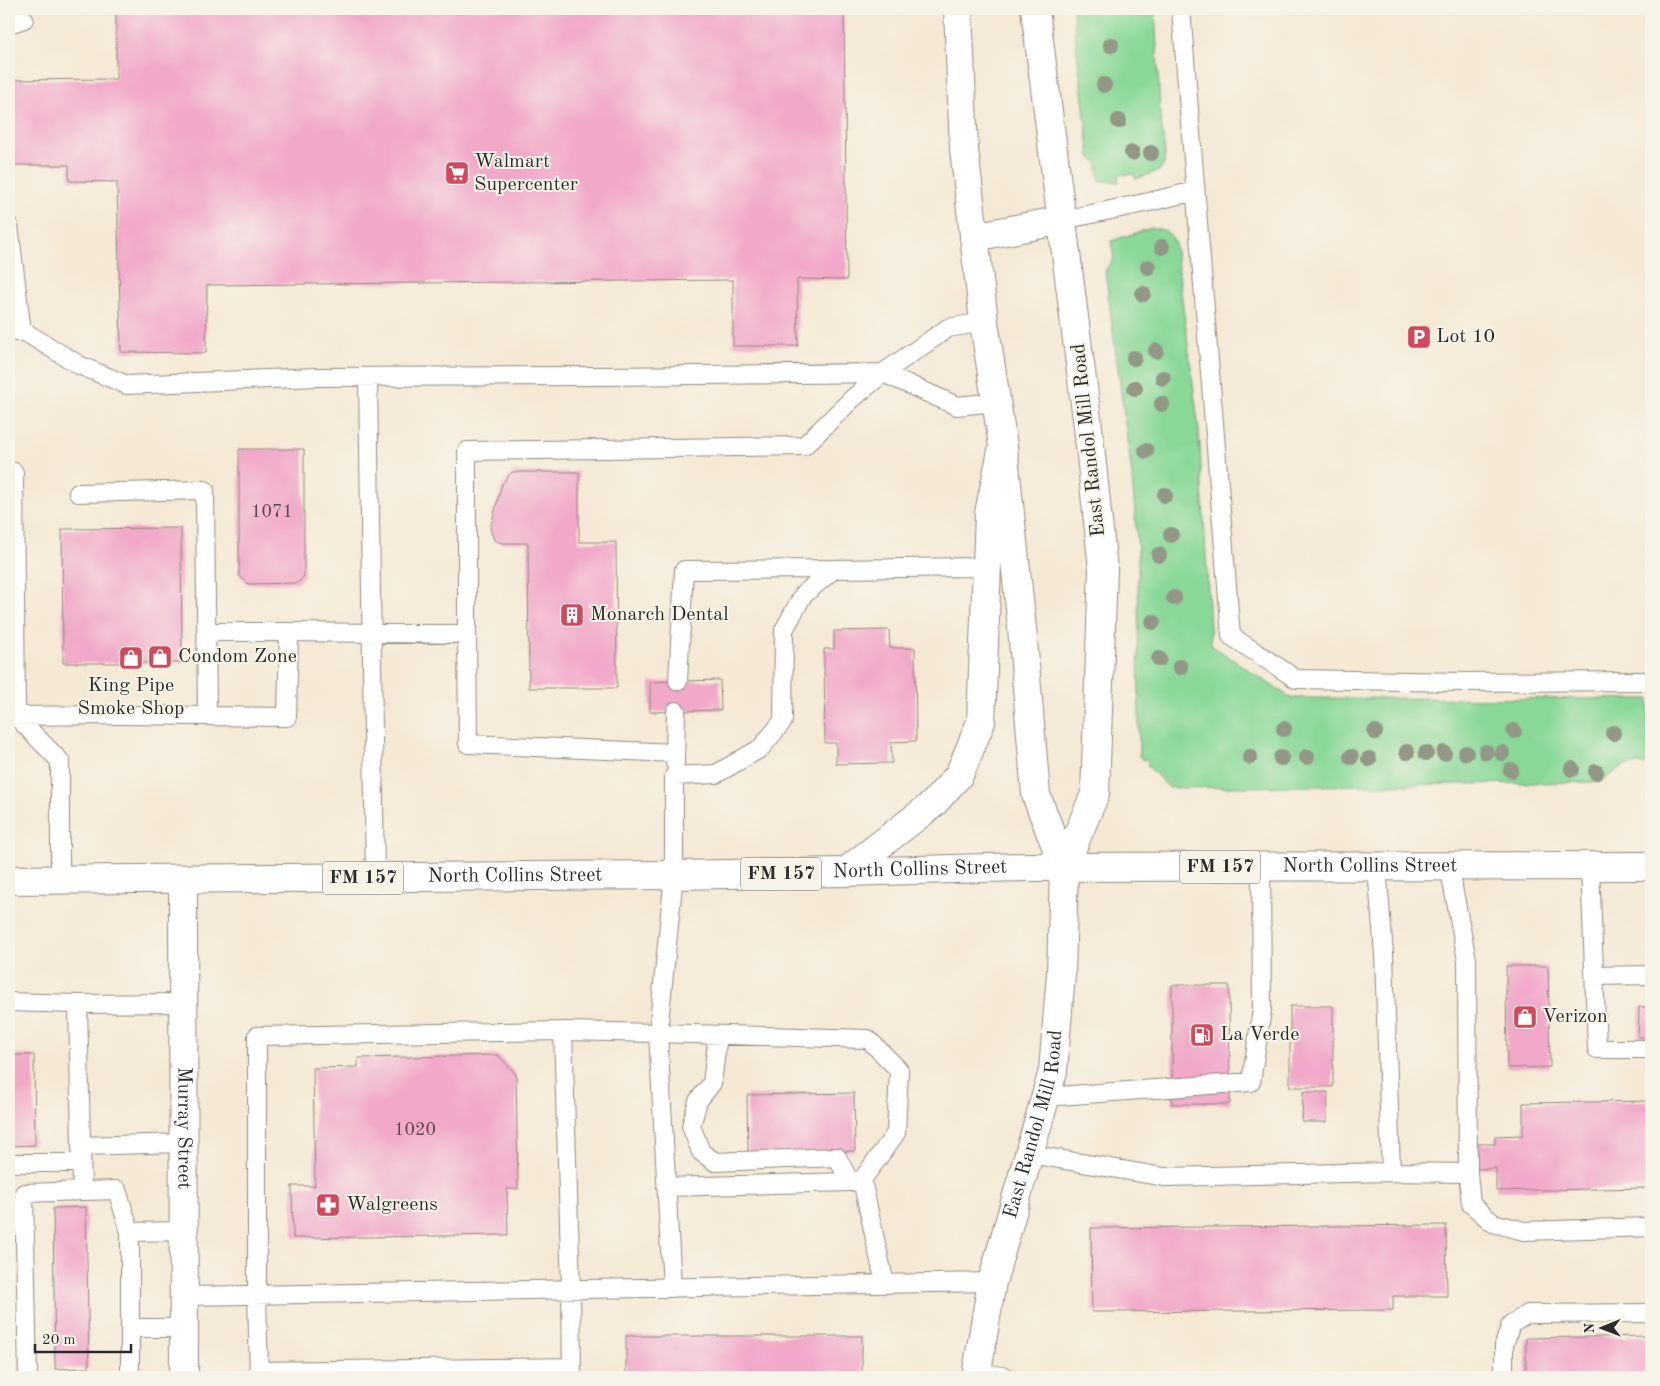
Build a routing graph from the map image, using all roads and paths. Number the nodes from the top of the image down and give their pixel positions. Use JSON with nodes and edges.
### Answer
{"nodes":[{"id":1,"x":958,"y":9,"type":"edge"},
{"id":2,"x":1035,"y":9,"type":"edge"},
{"id":3,"x":1181,"y":9,"type":"edge"},
{"id":4,"x":1195,"y":191,"type":"junction"},
{"id":5,"x":1063,"y":220,"type":"junction"},
{"id":6,"x":9,"y":226,"type":"edge"},
{"id":7,"x":974,"y":237,"type":"junction"},
{"id":8,"x":984,"y":322,"type":"junction"},
{"id":9,"x":15,"y":332,"type":"edge"},
{"id":10,"x":883,"y":373,"type":"junction"},
{"id":11,"x":368,"y":377,"type":"junction"},
{"id":12,"x":996,"y":402,"type":"junction"},
{"id":13,"x":1003,"y":446,"type":"junction"},
{"id":14,"x":9,"y":472,"type":"edge"},
{"id":15,"x":78,"y":492,"type":"dead end"},
{"id":16,"x":12,"y":526,"type":"edge"},
{"id":17,"x":987,"y":568,"type":"junction"},
{"id":18,"x":834,"y":569,"type":"junction"},
{"id":19,"x":206,"y":632,"type":"junction"},
{"id":20,"x":289,"y":632,"type":"junction"},
{"id":21,"x":371,"y":633,"type":"junction"},
{"id":22,"x":467,"y":634,"type":"junction"},
{"id":23,"x":678,"y":681,"type":"dead end"},
{"id":24,"x":1651,"y":681,"type":"edge"},
{"id":25,"x":676,"y":711,"type":"dead end"},
{"id":26,"x":12,"y":716,"type":"edge"},
{"id":27,"x":207,"y":716,"type":"junction"},
{"id":28,"x":675,"y":753,"type":"junction"},
{"id":29,"x":674,"y":776,"type":"junction"},
{"id":30,"x":1449,"y":866,"type":"junction"},
{"id":31,"x":1590,"y":866,"type":"junction"},
{"id":32,"x":1651,"y":866,"type":"edge"},
{"id":33,"x":1064,"y":867,"type":"junction"},
{"id":34,"x":1261,"y":867,"type":"junction"},
{"id":35,"x":1377,"y":867,"type":"junction"},
{"id":36,"x":845,"y":872,"type":"junction"},
{"id":37,"x":674,"y":875,"type":"junction"},
{"id":38,"x":375,"y":878,"type":"junction"},
{"id":39,"x":60,"y":879,"type":"junction"},
{"id":40,"x":9,"y":880,"type":"edge"},
{"id":41,"x":183,"y":880,"type":"junction"},
{"id":42,"x":1594,"y":976,"type":"junction"},
{"id":43,"x":1651,"y":976,"type":"edge"},
{"id":44,"x":9,"y":1002,"type":"edge"},
{"id":45,"x":183,"y":1003,"type":"junction"},
{"id":46,"x":78,"y":1004,"type":"junction"},
{"id":47,"x":563,"y":1031,"type":"junction"},
{"id":48,"x":658,"y":1033,"type":"junction"},
{"id":49,"x":718,"y":1035,"type":"junction"},
{"id":50,"x":1651,"y":1049,"type":"edge"},
{"id":51,"x":1045,"y":1097,"type":"junction"},
{"id":52,"x":184,"y":1143,"type":"junction"},
{"id":53,"x":1029,"y":1154,"type":"junction"},
{"id":54,"x":81,"y":1155,"type":"junction"},
{"id":55,"x":9,"y":1163,"type":"edge"},
{"id":56,"x":1391,"y":1172,"type":"junction"},
{"id":57,"x":1468,"y":1172,"type":"junction"},
{"id":58,"x":856,"y":1181,"type":"junction"},
{"id":59,"x":666,"y":1187,"type":"junction"},
{"id":60,"x":82,"y":1191,"type":"junction"},
{"id":61,"x":1651,"y":1227,"type":"edge"},
{"id":62,"x":184,"y":1231,"type":"junction"},
{"id":63,"x":130,"y":1232,"type":"junction"},
{"id":64,"x":992,"y":1282,"type":"junction"},
{"id":65,"x":885,"y":1284,"type":"junction"},
{"id":66,"x":672,"y":1288,"type":"junction"},
{"id":67,"x":571,"y":1289,"type":"junction"},
{"id":68,"x":256,"y":1294,"type":"junction"},
{"id":69,"x":184,"y":1296,"type":"junction"},
{"id":70,"x":1651,"y":1312,"type":"edge"},
{"id":71,"x":131,"y":1328,"type":"junction"},
{"id":72,"x":184,"y":1328,"type":"junction"},
{"id":73,"x":572,"y":1372,"type":"edge"},
{"id":74,"x":259,"y":1374,"type":"edge"},
{"id":75,"x":976,"y":1375,"type":"edge"},
{"id":76,"x":28,"y":1377,"type":"edge"},
{"id":77,"x":130,"y":1377,"type":"edge"},
{"id":78,"x":184,"y":1377,"type":"edge"},
{"id":79,"x":1006,"y":1377,"type":"edge"},
{"id":80,"x":1503,"y":1377,"type":"edge"}],
"edges":[{"from":1,"to":7,"type":"main road","name":"East Randol Mill Road"},
{"from":2,"to":5,"type":"main road","name":"East Randol Mill Road"},
{"from":3,"to":4,"type":"lane"},
{"from":4,"to":5,"type":"lane"},
{"from":4,"to":24,"type":"lane"},
{"from":5,"to":7,"type":"main road"},
{"from":5,"to":33,"type":"main road","name":"East Randol Mill Road"},
{"from":6,"to":9,"type":"lane"},
{"from":7,"to":8,"type":"main road","name":"East Randol Mill Road"},
{"from":8,"to":10,"type":"lane"},
{"from":8,"to":12,"type":"main road","name":"East Randol Mill Road"},
{"from":9,"to":11,"type":"lane"},
{"from":10,"to":11,"type":"lane"},
{"from":10,"to":12,"type":"lane"},
{"from":10,"to":22,"type":"lane"},
{"from":11,"to":21,"type":"lane"},
{"from":12,"to":13,"type":"main road","name":"East Randol Mill Road"},
{"from":13,"to":17,"type":"main road"},
{"from":13,"to":33,"type":"main road","name":"East Randol Mill Road"},
{"from":14,"to":16,"type":"lane"},
{"from":15,"to":19,"type":"lane"},
{"from":16,"to":26,"type":"lane"},
{"from":17,"to":18,"type":"lane"},
{"from":17,"to":36,"type":"main road"},
{"from":18,"to":23,"type":"lane"},
{"from":18,"to":29,"type":"lane"},
{"from":19,"to":20,"type":"lane"},
{"from":19,"to":27,"type":"lane"},
{"from":20,"to":21,"type":"lane"},
{"from":20,"to":27,"type":"lane"},
{"from":21,"to":22,"type":"lane"},
{"from":21,"to":38,"type":"lane"},
{"from":22,"to":28,"type":"lane"},
{"from":25,"to":28,"type":"lane"},
{"from":26,"to":27,"type":"lane"},
{"from":26,"to":39,"type":"lane"},
{"from":28,"to":29,"type":"lane"},
{"from":29,"to":37,"type":"lane"},
{"from":30,"to":31,"type":"main road","name":"North Collins Street","number":"FM 157"},
{"from":30,"to":35,"type":"main road","name":"North Collins Street","number":"FM 157"},
{"from":30,"to":57,"type":"lane"},
{"from":31,"to":32,"type":"main road","name":"North Collins Street","number":"FM 157"},
{"from":31,"to":42,"type":"lane"},
{"from":33,"to":34,"type":"main road","name":"North Collins Street","number":"FM 157"},
{"from":33,"to":36,"type":"main road","name":"North Collins Street","number":"FM 157"},
{"from":33,"to":51,"type":"main road","name":"East Randol Mill Road"},
{"from":34,"to":35,"type":"main road","name":"North Collins Street","number":"FM 157"},
{"from":34,"to":51,"type":"lane"},
{"from":35,"to":56,"type":"lane"},
{"from":36,"to":37,"type":"main road","name":"North Collins Street","number":"FM 157"},
{"from":37,"to":38,"type":"main road","name":"North Collins Street","number":"FM 157"},
{"from":37,"to":48,"type":"lane"},
{"from":38,"to":41,"type":"main road","name":"North Collins Street","number":"FM 157"},
{"from":39,"to":40,"type":"main road","name":"North Collins Street","number":"FM 157"},
{"from":39,"to":41,"type":"main road","name":"North Collins Street","number":"FM 157"},
{"from":41,"to":45,"type":"main road","name":"Murray Street"},
{"from":42,"to":43,"type":"lane"},
{"from":42,"to":50,"type":"lane"},
{"from":44,"to":46,"type":"lane"},
{"from":45,"to":46,"type":"lane"},
{"from":45,"to":52,"type":"main road","name":"Murray Street"},
{"from":46,"to":54,"type":"lane"},
{"from":47,"to":48,"type":"lane"},
{"from":47,"to":67,"type":"lane"},
{"from":47,"to":68,"type":"lane"},
{"from":48,"to":49,"type":"lane"},
{"from":48,"to":59,"type":"lane"},
{"from":49,"to":58,"type":"lane"},
{"from":49,"to":58,"type":"lane"},
{"from":51,"to":53,"type":"main road","name":"East Randol Mill Road"},
{"from":52,"to":54,"type":"lane"},
{"from":52,"to":62,"type":"main road","name":"Murray Street"},
{"from":53,"to":56,"type":"lane"},
{"from":53,"to":64,"type":"main road","name":"East Randol Mill Road"},
{"from":54,"to":55,"type":"lane"},
{"from":54,"to":60,"type":"lane"},
{"from":56,"to":57,"type":"lane"},
{"from":57,"to":61,"type":"lane"},
{"from":58,"to":59,"type":"lane"},
{"from":58,"to":65,"type":"lane"},
{"from":59,"to":66,"type":"lane"},
{"from":60,"to":63,"type":"lane"},
{"from":60,"to":76,"type":"lane"},
{"from":62,"to":63,"type":"lane"},
{"from":62,"to":69,"type":"main road","name":"Murray Street"},
{"from":63,"to":71,"type":"lane"},
{"from":64,"to":65,"type":"lane"},
{"from":64,"to":75,"type":"main road","name":"East Randol Mill Road"},
{"from":65,"to":66,"type":"lane"},
{"from":66,"to":67,"type":"lane"},
{"from":67,"to":68,"type":"lane"},
{"from":67,"to":73,"type":"lane"},
{"from":68,"to":69,"type":"lane"},
{"from":68,"to":74,"type":"lane"},
{"from":69,"to":72,"type":"main road","name":"Murray Street"},
{"from":70,"to":80,"type":"lane"},
{"from":71,"to":72,"type":"lane"},
{"from":71,"to":77,"type":"lane"},
{"from":72,"to":78,"type":"main road","name":"Murray Street"},
{"from":73,"to":74,"type":"lane"},
{"from":75,"to":79,"type":"lane"}]}
